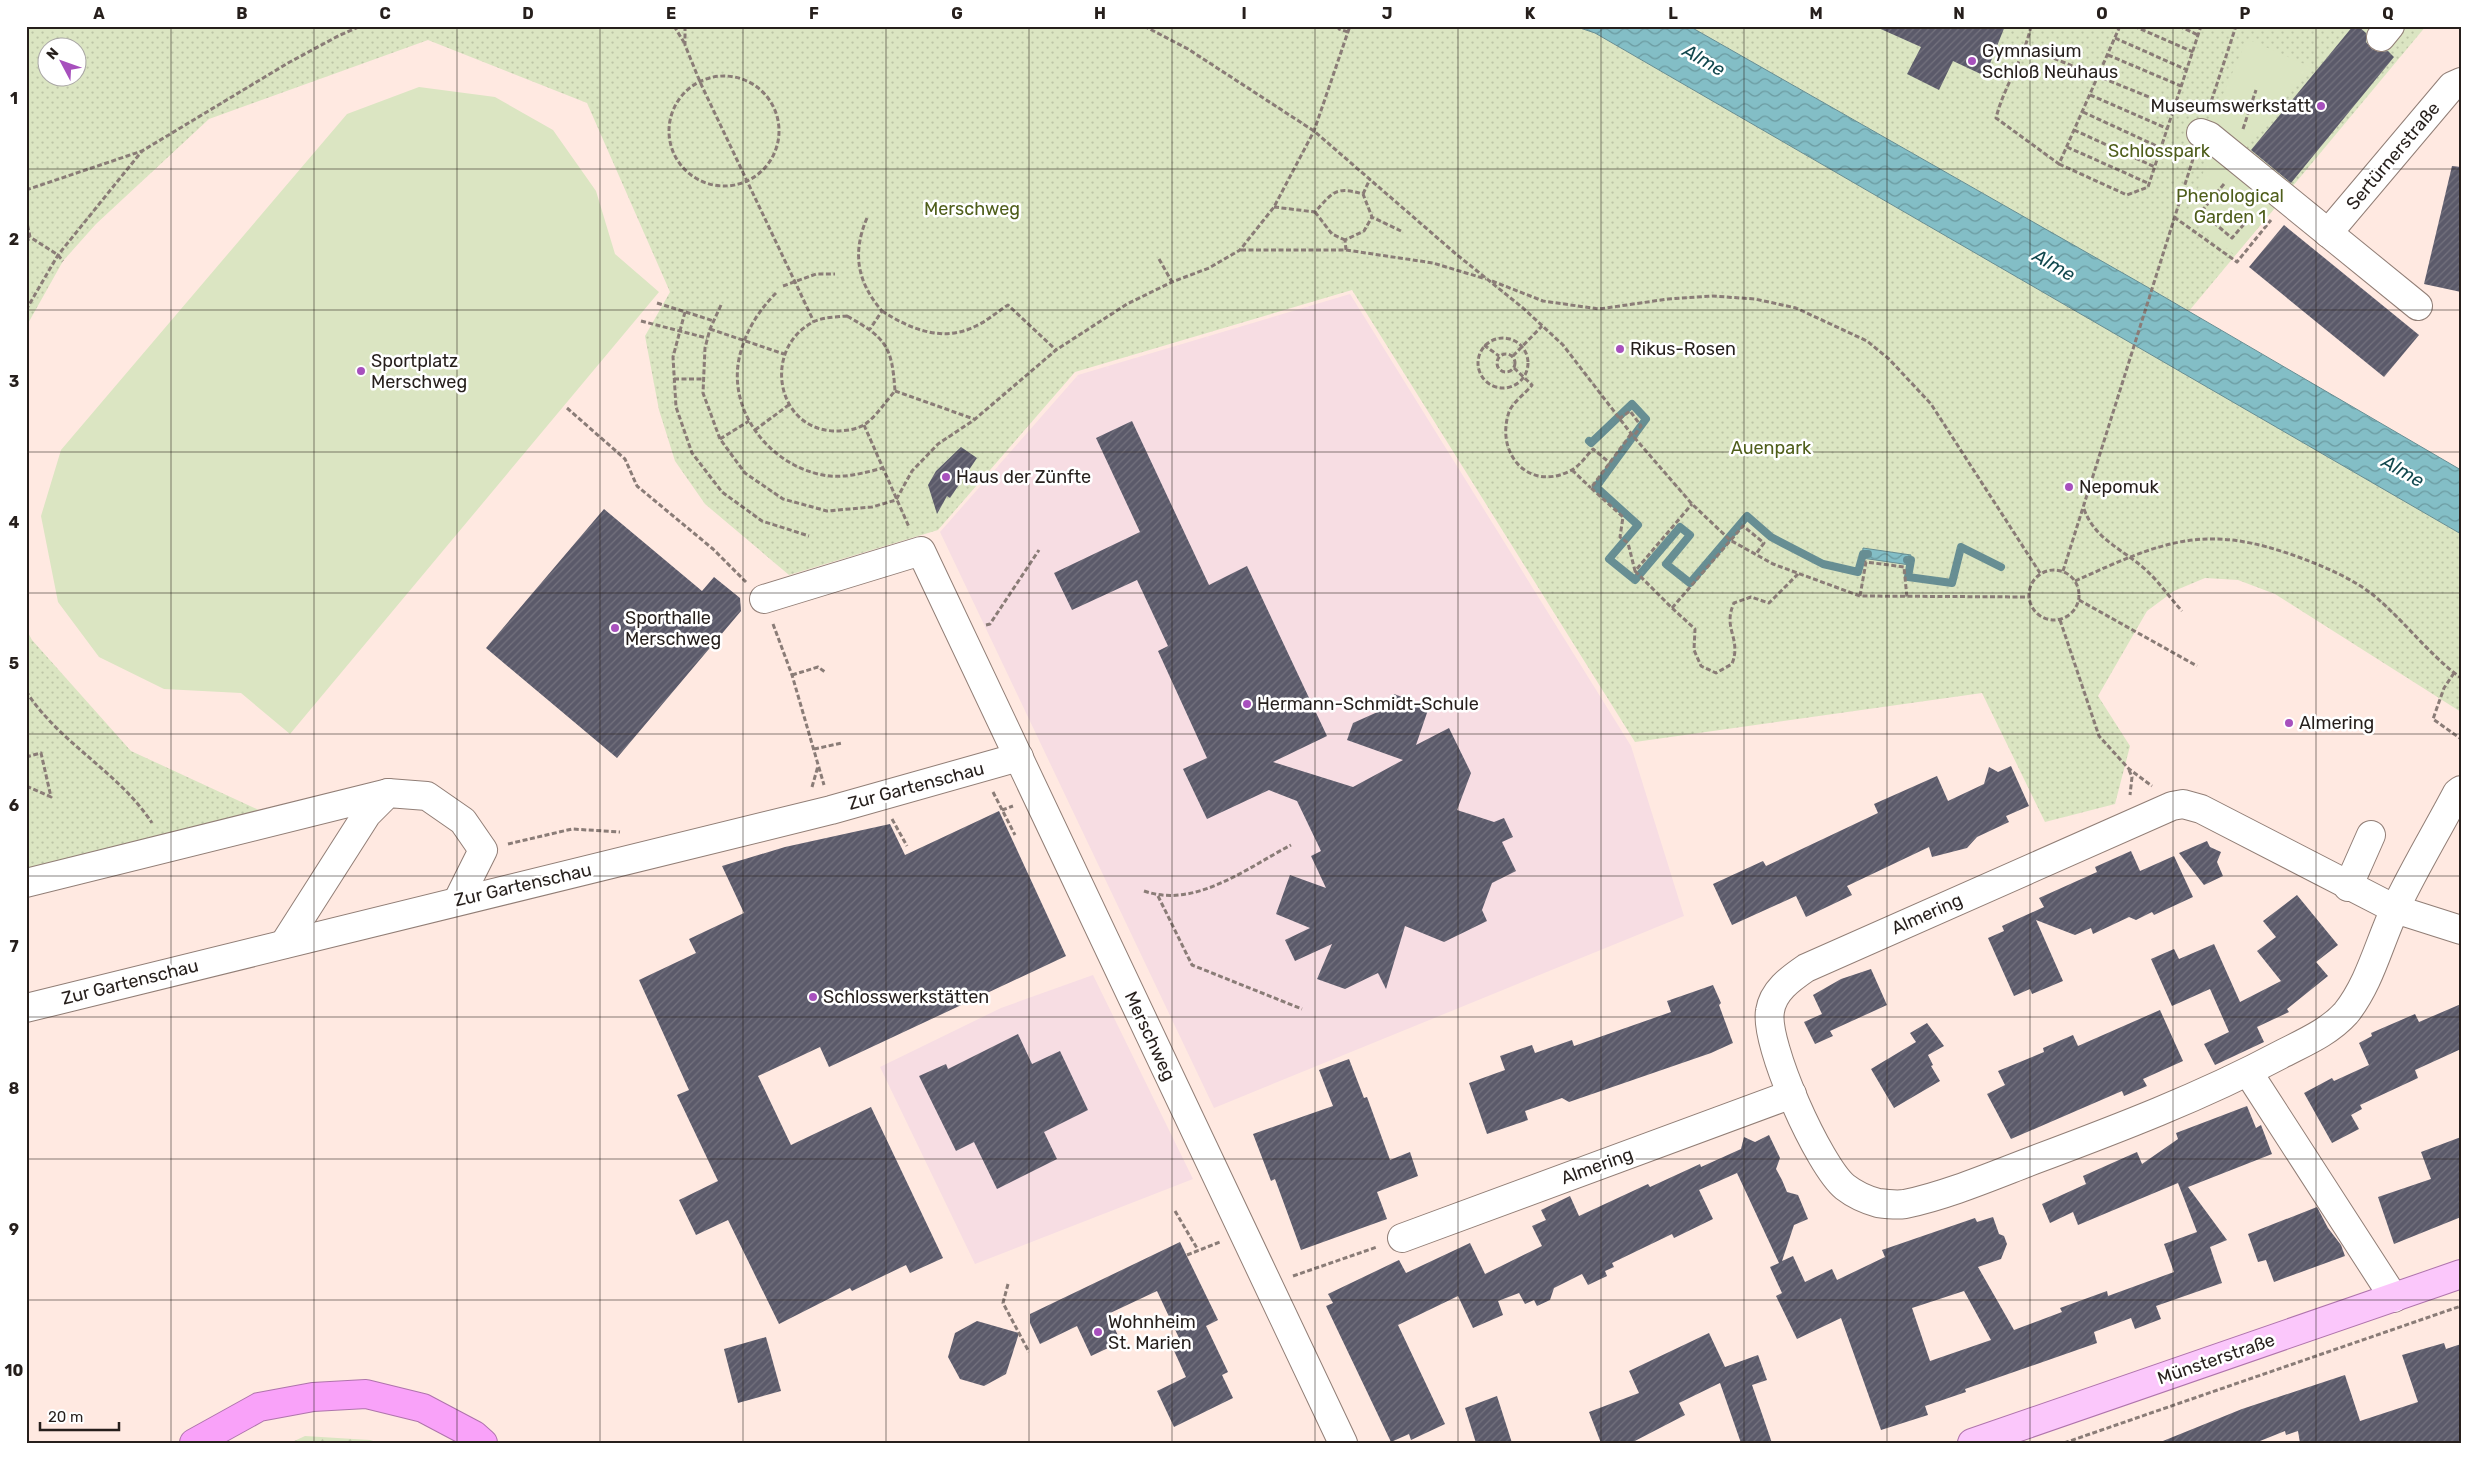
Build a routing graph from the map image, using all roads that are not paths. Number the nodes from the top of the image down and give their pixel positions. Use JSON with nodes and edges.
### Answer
{"nodes":[{"id":1,"x":2461,"y":82,"type":"edge"},
{"id":2,"x":2196,"y":124,"type":"road end"},
{"id":3,"x":2328,"y":233,"type":"junction"},
{"id":4,"x":2418,"y":306,"type":"dead end"},
{"id":5,"x":764,"y":599,"type":"road end"},
{"id":6,"x":1019,"y":757,"type":"junction"},
{"id":7,"x":2461,"y":790,"type":"edge"},
{"id":8,"x":388,"y":793,"type":"junction"},
{"id":9,"x":2371,"y":836,"type":"dead end"},
{"id":10,"x":26,"y":883,"type":"edge"},
{"id":11,"x":2348,"y":887,"type":"junction"},
{"id":12,"x":458,"y":900,"type":"junction"},
{"id":13,"x":2394,"y":909,"type":"junction"},
{"id":14,"x":2461,"y":930,"type":"edge"},
{"id":15,"x":284,"y":944,"type":"junction"},
{"id":16,"x":26,"y":1008,"type":"edge"},
{"id":17,"x":2248,"y":1072,"type":"junction"},
{"id":18,"x":1792,"y":1094,"type":"junction"},
{"id":19,"x":1402,"y":1238,"type":"road end"},
{"id":20,"x":2461,"y":1274,"type":"edge"},
{"id":21,"x":2394,"y":1298,"type":"junction"},
{"id":22,"x":194,"y":1443,"type":"edge"},
{"id":23,"x":225,"y":1443,"type":"edge"},
{"id":24,"x":463,"y":1443,"type":"edge"},
{"id":25,"x":484,"y":1443,"type":"edge"},
{"id":26,"x":1342,"y":1443,"type":"edge"},
{"id":27,"x":1972,"y":1443,"type":"edge"}],
"edges":[{"from":1,"to":3,"type":"street","name":"Sertürnerstraße"},
{"from":2,"to":3,"type":"street"},
{"from":3,"to":4,"type":"street"},
{"from":5,"to":6,"type":"street","name":"Merschweg"},
{"from":6,"to":12,"type":"street","name":"Zur Gartenschau"},
{"from":6,"to":26,"type":"street","name":"Merschweg"},
{"from":7,"to":13,"type":"street","name":"Almering"},
{"from":8,"to":10,"type":"street"},
{"from":8,"to":12,"type":"street"},
{"from":8,"to":15,"type":"street"},
{"from":9,"to":11,"type":"street"},
{"from":11,"to":13,"type":"street"},
{"from":11,"to":18,"type":"street","name":"Almering"},
{"from":12,"to":15,"type":"street","name":"Zur Gartenschau"},
{"from":13,"to":14,"type":"street"},
{"from":13,"to":17,"type":"street","name":"Almering"},
{"from":15,"to":16,"type":"street","name":"Zur Gartenschau"},
{"from":17,"to":18,"type":"street","name":"Almering"},
{"from":17,"to":21,"type":"street"},
{"from":18,"to":19,"type":"street","name":"Almering"},
{"from":20,"to":21,"type":"main road","name":"Münsterstraße"},
{"from":21,"to":27,"type":"main road","name":"Münsterstraße"},
{"from":22,"to":25,"type":"highway"},
{"from":23,"to":24,"type":"highway"}]}
